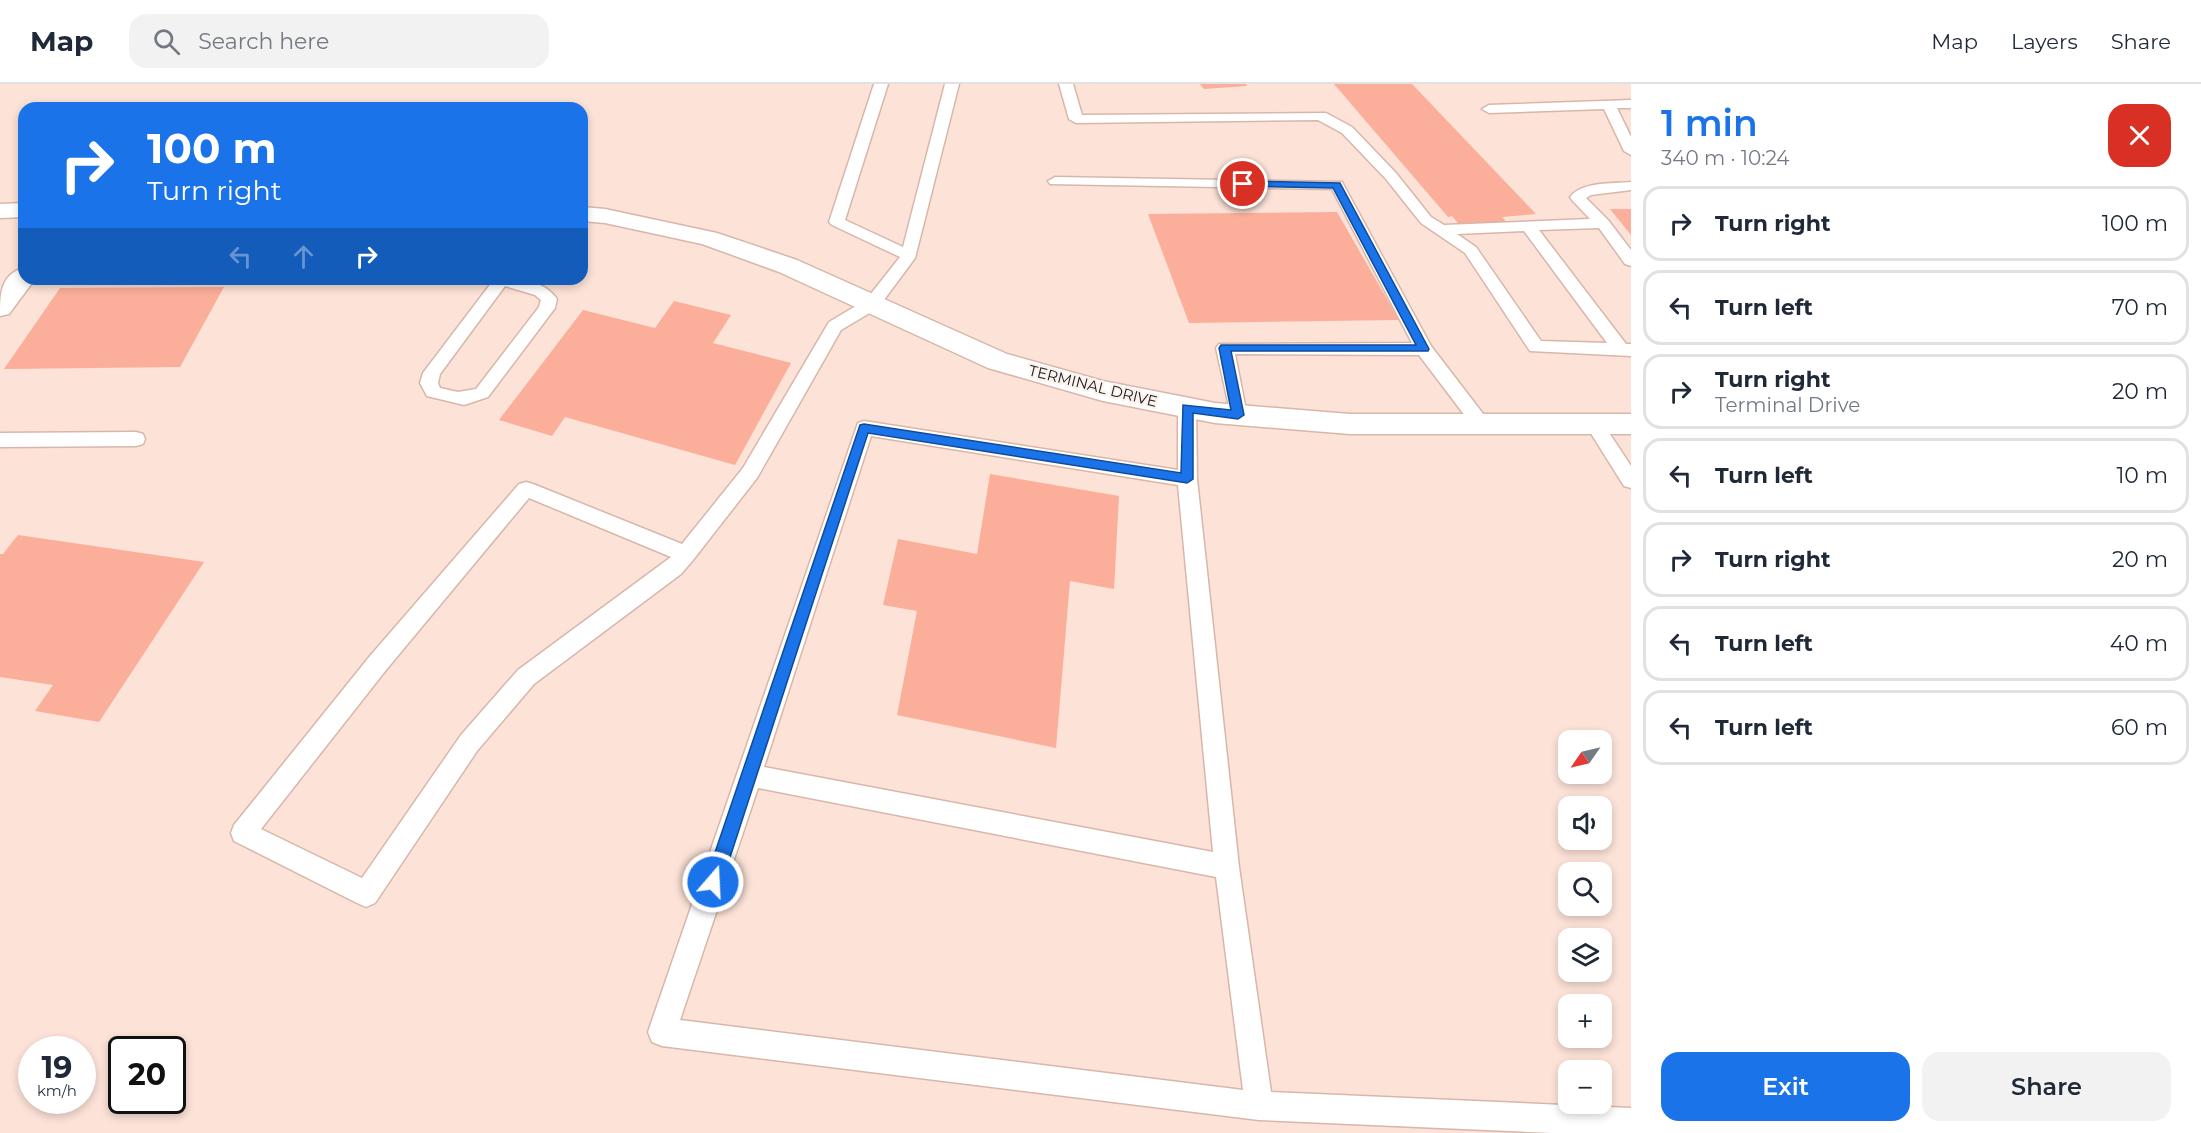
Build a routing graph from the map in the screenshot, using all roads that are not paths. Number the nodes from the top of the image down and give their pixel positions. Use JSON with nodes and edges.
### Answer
{"nodes":[{"id":1,"x":881,"y":84,"type":"edge"},
{"id":2,"x":952,"y":84,"type":"edge"},
{"id":3,"x":1066,"y":84,"type":"edge"},
{"id":4,"x":1631,"y":104,"type":"edge"},
{"id":5,"x":1610,"y":106,"type":"junction"},
{"id":6,"x":1489,"y":109,"type":"dead end"},
{"id":7,"x":1631,"y":151,"type":"edge"},
{"id":8,"x":1055,"y":181,"type":"dead end"},
{"id":9,"x":1631,"y":186,"type":"edge"},
{"id":10,"x":18,"y":210,"type":"edge"},
{"id":11,"x":0,"y":211,"type":"edge"},
{"id":12,"x":588,"y":215,"type":"edge"},
{"id":13,"x":1603,"y":223,"type":"junction"},
{"id":14,"x":1528,"y":226,"type":"junction"},
{"id":15,"x":1442,"y":230,"type":"junction"},
{"id":16,"x":909,"y":255,"type":"junction"},
{"id":17,"x":1631,"y":261,"type":"edge"},
{"id":18,"x":18,"y":284,"type":"edge"},
{"id":19,"x":496,"y":285,"type":"edge"},
{"id":20,"x":519,"y":285,"type":"edge"},
{"id":21,"x":872,"y":304,"type":"junction"},
{"id":22,"x":0,"y":308,"type":"edge"},
{"id":23,"x":1424,"y":349,"type":"junction"},
{"id":24,"x":1626,"y":350,"type":"edge"},
{"id":25,"x":1187,"y":408,"type":"junction"},
{"id":26,"x":1238,"y":415,"type":"junction"},
{"id":27,"x":1480,"y":424,"type":"junction"},
{"id":28,"x":1594,"y":424,"type":"junction"},
{"id":29,"x":1631,"y":424,"type":"edge"},
{"id":30,"x":136,"y":439,"type":"dead end"},
{"id":31,"x":0,"y":440,"type":"edge"},
{"id":32,"x":1187,"y":479,"type":"junction"},
{"id":33,"x":1631,"y":481,"type":"edge"},
{"id":34,"x":686,"y":554,"type":"junction"},
{"id":35,"x":750,"y":775,"type":"junction"},
{"id":36,"x":1227,"y":867,"type":"junction"},
{"id":37,"x":1259,"y":1106,"type":"junction"},
{"id":38,"x":1631,"y":1122,"type":"edge"}],
"edges":[{"from":1,"to":16,"type":"lane"},
{"from":2,"to":16,"type":"lane"},
{"from":3,"to":15,"type":"lane"},
{"from":4,"to":5,"type":"lane"},
{"from":5,"to":6,"type":"lane"},
{"from":5,"to":7,"type":"lane"},
{"from":8,"to":23,"type":"lane"},
{"from":9,"to":13,"type":"lane"},
{"from":10,"to":11,"type":"street"},
{"from":12,"to":21,"type":"street","name":"TERMINAL DRIVE"},
{"from":13,"to":14,"type":"lane"},
{"from":13,"to":17,"type":"lane"},
{"from":14,"to":15,"type":"lane"},
{"from":14,"to":24,"type":"lane"},
{"from":15,"to":24,"type":"lane"},
{"from":16,"to":21,"type":"lane"},
{"from":18,"to":22,"type":"street"},
{"from":19,"to":20,"type":"lane"},
{"from":21,"to":25,"type":"street","name":"TERMINAL DRIVE"},
{"from":21,"to":34,"type":"lane"},
{"from":23,"to":26,"type":"lane"},
{"from":23,"to":27,"type":"lane"},
{"from":25,"to":26,"type":"street","name":"TERMINAL DRIVE"},
{"from":25,"to":32,"type":"lane"},
{"from":26,"to":27,"type":"street","name":"TERMINAL DRIVE"},
{"from":27,"to":28,"type":"street","name":"TERMINAL DRIVE"},
{"from":28,"to":29,"type":"street","name":"TERMINAL DRIVE"},
{"from":28,"to":33,"type":"lane"},
{"from":30,"to":31,"type":"lane"},
{"from":32,"to":35,"type":"lane"},
{"from":32,"to":36,"type":"lane"},
{"from":34,"to":34,"type":"lane"},
{"from":35,"to":36,"type":"lane"},
{"from":35,"to":37,"type":"lane"},
{"from":36,"to":37,"type":"lane"},
{"from":37,"to":38,"type":"lane"}]}
